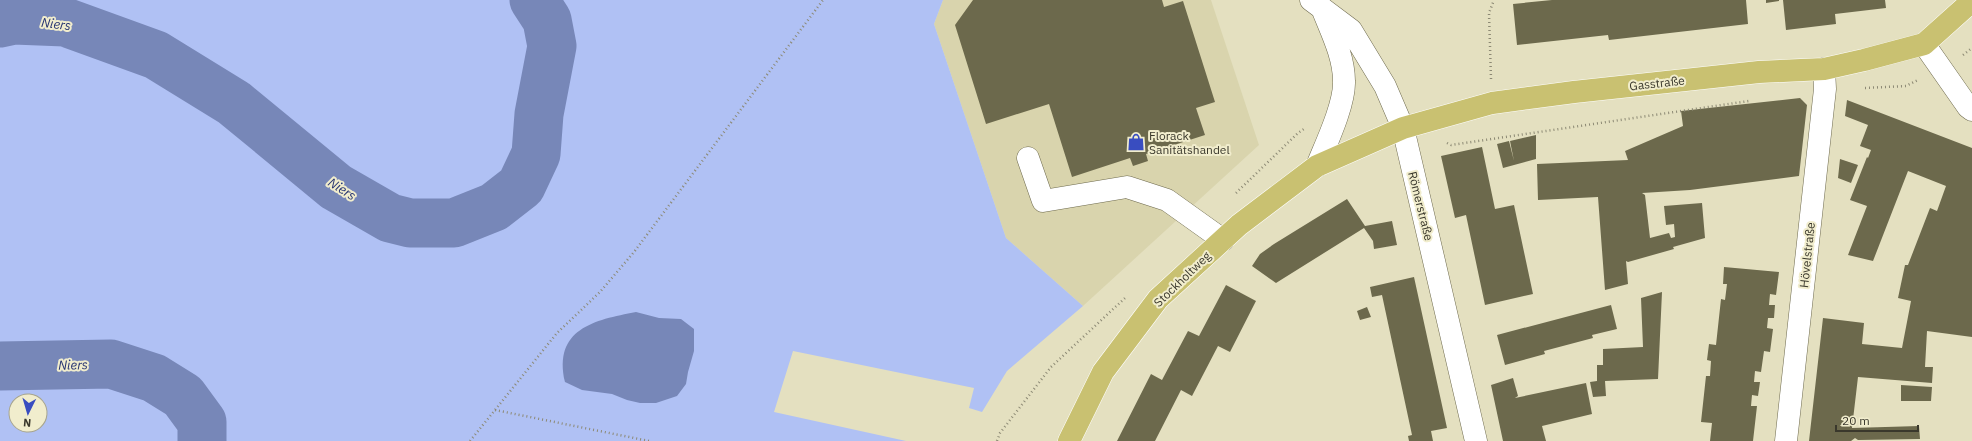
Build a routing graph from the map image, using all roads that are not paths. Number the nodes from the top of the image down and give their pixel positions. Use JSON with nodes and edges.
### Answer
{"nodes":[{"id":1,"x":1972,"y":1,"type":"edge"},
{"id":2,"x":1316,"y":4,"type":"edge"},
{"id":3,"x":1924,"y":44,"type":"junction"},
{"id":4,"x":1825,"y":79,"type":"junction"},
{"id":5,"x":1972,"y":110,"type":"edge"},
{"id":6,"x":1404,"y":128,"type":"junction"},
{"id":7,"x":1028,"y":158,"type":"dead end"},
{"id":8,"x":1317,"y":166,"type":"junction"},
{"id":9,"x":1223,"y":240,"type":"junction"},
{"id":10,"x":1069,"y":441,"type":"edge"},
{"id":11,"x":1476,"y":441,"type":"edge"},
{"id":12,"x":1786,"y":441,"type":"edge"}],
"edges":[{"from":1,"to":3,"type":"main road"},
{"from":2,"to":6,"type":"street","name":"Römerstraße"},
{"from":2,"to":8,"type":"street"},
{"from":3,"to":4,"type":"main road","name":"Gasstraße"},
{"from":3,"to":5,"type":"street"},
{"from":4,"to":6,"type":"main road","name":"Gasstraße"},
{"from":4,"to":12,"type":"street","name":"Hövelstraße"},
{"from":6,"to":8,"type":"main road","name":"Gasstraße"},
{"from":6,"to":11,"type":"street","name":"Römerstraße"},
{"from":7,"to":9,"type":"street"},
{"from":8,"to":9,"type":"main road","name":"Stockholtweg"},
{"from":9,"to":10,"type":"main road","name":"Stockholtweg"}]}
